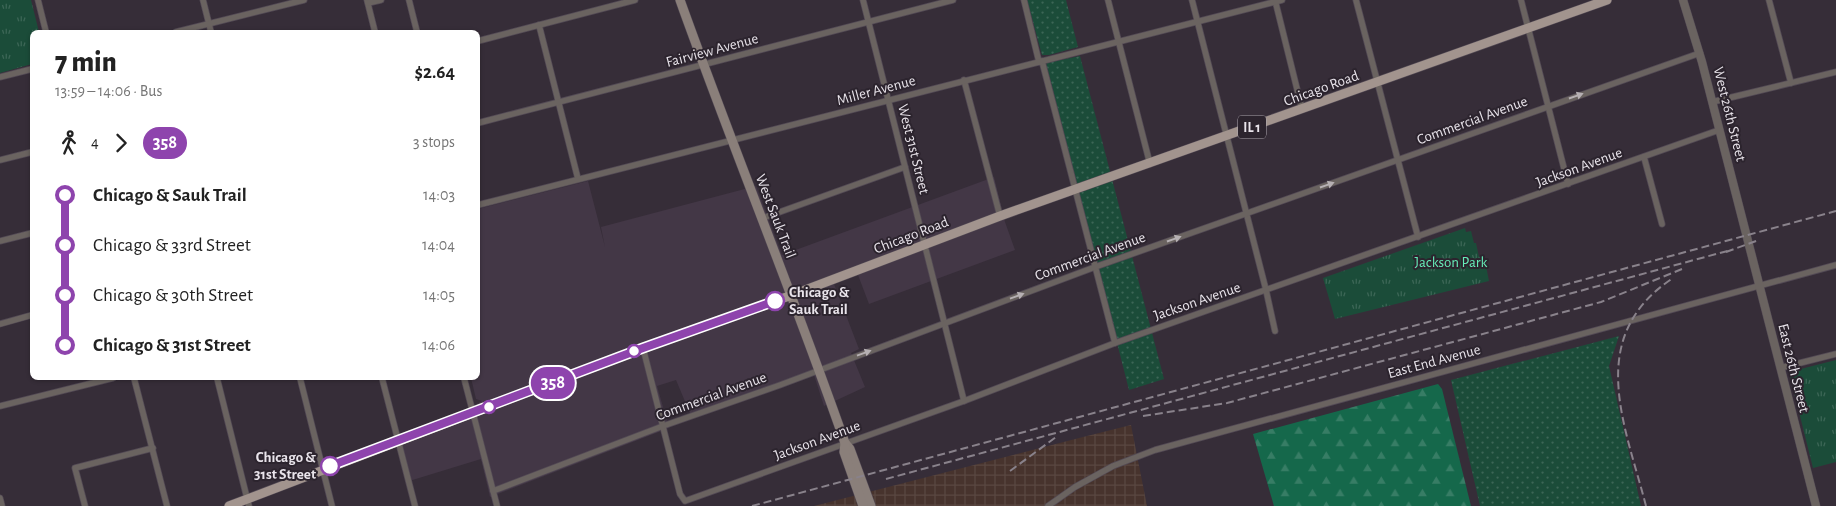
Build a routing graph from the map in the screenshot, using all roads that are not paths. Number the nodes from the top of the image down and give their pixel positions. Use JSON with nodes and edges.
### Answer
{"nodes":[{"id":1,"x":38,"y":0,"type":"edge"},
{"id":2,"x":203,"y":0,"type":"edge"},
{"id":3,"x":304,"y":0,"type":"edge"},
{"id":4,"x":381,"y":0,"type":"edge"},
{"id":5,"x":409,"y":0,"type":"edge"},
{"id":6,"x":635,"y":0,"type":"edge"},
{"id":7,"x":680,"y":0,"type":"edge"},
{"id":8,"x":863,"y":0,"type":"edge"},
{"id":9,"x":953,"y":0,"type":"edge"},
{"id":10,"x":1024,"y":0,"type":"edge"},
{"id":11,"x":1108,"y":0,"type":"edge"},
{"id":12,"x":1192,"y":0,"type":"edge"},
{"id":13,"x":1356,"y":0,"type":"edge"},
{"id":14,"x":1520,"y":0,"type":"edge"},
{"id":15,"x":1607,"y":0,"type":"edge"},
{"id":16,"x":1683,"y":0,"type":"edge"},
{"id":17,"x":1769,"y":0,"type":"edge"},
{"id":18,"x":1277,"y":1,"type":"edge"},
{"id":19,"x":367,"y":2,"type":"edge"},
{"id":20,"x":869,"y":22,"type":"junction"},
{"id":21,"x":1197,"y":22,"type":"junction"},
{"id":22,"x":209,"y":24,"type":"junction"},
{"id":23,"x":539,"y":25,"type":"junction"},
{"id":24,"x":1528,"y":29,"type":"junction"},
{"id":25,"x":46,"y":30,"type":"edge"},
{"id":26,"x":184,"y":30,"type":"edge"},
{"id":27,"x":210,"y":30,"type":"edge"},
{"id":28,"x":374,"y":30,"type":"edge"},
{"id":29,"x":416,"y":30,"type":"edge"},
{"id":30,"x":480,"y":40,"type":"edge"},
{"id":31,"x":1118,"y":42,"type":"junction"},
{"id":32,"x":1700,"y":53,"type":"junction"},
{"id":33,"x":1041,"y":61,"type":"junction"},
{"id":34,"x":703,"y":65,"type":"junction"},
{"id":35,"x":30,"y":70,"type":"edge"},
{"id":36,"x":1836,"y":72,"type":"edge"},
{"id":37,"x":0,"y":77,"type":"edge"},
{"id":38,"x":964,"y":80,"type":"junction"},
{"id":39,"x":1377,"y":82,"type":"junction"},
{"id":40,"x":1791,"y":83,"type":"junction"},
{"id":41,"x":888,"y":100,"type":"junction"},
{"id":42,"x":558,"y":102,"type":"junction"},
{"id":43,"x":1712,"y":102,"type":"junction"},
{"id":44,"x":1548,"y":106,"type":"junction"},
{"id":45,"x":1302,"y":109,"type":"junction"},
{"id":46,"x":480,"y":122,"type":"edge"},
{"id":47,"x":1720,"y":130,"type":"junction"},
{"id":48,"x":1226,"y":137,"type":"junction"},
{"id":49,"x":732,"y":141,"type":"junction"},
{"id":50,"x":30,"y":152,"type":"edge"},
{"id":51,"x":1644,"y":157,"type":"junction"},
{"id":52,"x":0,"y":160,"type":"edge"},
{"id":53,"x":1398,"y":160,"type":"junction"},
{"id":54,"x":1150,"y":164,"type":"junction"},
{"id":55,"x":905,"y":167,"type":"junction"},
{"id":56,"x":578,"y":179,"type":"junction"},
{"id":57,"x":1568,"y":184,"type":"junction"},
{"id":58,"x":1075,"y":190,"type":"junction"},
{"id":59,"x":480,"y":204,"type":"edge"},
{"id":60,"x":1246,"y":213,"type":"junction"},
{"id":61,"x":1000,"y":216,"type":"junction"},
{"id":62,"x":763,"y":218,"type":"junction"},
{"id":63,"x":1662,"y":224,"type":"dead end"},
{"id":64,"x":30,"y":234,"type":"edge"},
{"id":65,"x":1747,"y":236,"type":"joint"},
{"id":66,"x":1418,"y":237,"type":"junction"},
{"id":67,"x":0,"y":241,"type":"edge"},
{"id":68,"x":925,"y":245,"type":"junction"},
{"id":69,"x":1836,"y":265,"type":"edge"},
{"id":70,"x":1095,"y":267,"type":"junction"},
{"id":71,"x":1759,"y":285,"type":"junction"},
{"id":72,"x":1266,"y":290,"type":"junction"},
{"id":73,"x":792,"y":295,"type":"junction"},
{"id":74,"x":30,"y":316,"type":"edge"},
{"id":75,"x":945,"y":323,"type":"junction"},
{"id":76,"x":0,"y":324,"type":"edge"},
{"id":77,"x":1275,"y":331,"type":"dead end"},
{"id":78,"x":1115,"y":343,"type":"junction"},
{"id":79,"x":643,"y":348,"type":"junction"},
{"id":80,"x":1836,"y":354,"type":"edge"},
{"id":81,"x":1780,"y":368,"type":"junction"},
{"id":82,"x":819,"y":370,"type":"junction"},
{"id":83,"x":105,"y":380,"type":"edge"},
{"id":84,"x":135,"y":380,"type":"edge"},
{"id":85,"x":217,"y":380,"type":"edge"},
{"id":86,"x":301,"y":380,"type":"edge"},
{"id":87,"x":383,"y":380,"type":"edge"},
{"id":88,"x":465,"y":380,"type":"edge"},
{"id":89,"x":964,"y":401,"type":"junction"},
{"id":90,"x":0,"y":406,"type":"edge"},
{"id":91,"x":473,"y":413,"type":"junction"},
{"id":92,"x":663,"y":426,"type":"junction"},
{"id":93,"x":398,"y":441,"type":"junction"},
{"id":94,"x":845,"y":444,"type":"junction"},
{"id":95,"x":153,"y":448,"type":"junction"},
{"id":96,"x":323,"y":469,"type":"junction"},
{"id":97,"x":857,"y":477,"type":"junction"},
{"id":98,"x":493,"y":491,"type":"junction"},
{"id":99,"x":0,"y":498,"type":"edge"},
{"id":100,"x":248,"y":503,"type":"edge"},
{"id":101,"x":2,"y":506,"type":"edge"},
{"id":102,"x":85,"y":506,"type":"edge"},
{"id":103,"x":167,"y":506,"type":"edge"},
{"id":104,"x":229,"y":506,"type":"edge"},
{"id":105,"x":332,"y":506,"type":"edge"},
{"id":106,"x":415,"y":506,"type":"edge"},
{"id":107,"x":497,"y":506,"type":"edge"},
{"id":108,"x":863,"y":506,"type":"edge"},
{"id":109,"x":871,"y":506,"type":"edge"},
{"id":110,"x":1048,"y":506,"type":"edge"},
{"id":111,"x":1816,"y":506,"type":"edge"}],
"edges":[{"from":1,"to":25,"type":"street"},
{"from":2,"to":22,"type":"street"},
{"from":3,"to":22,"type":"street"},
{"from":4,"to":19,"type":"street"},
{"from":5,"to":29,"type":"street"},
{"from":6,"to":23,"type":"street"},
{"from":7,"to":34,"type":"main road","name":"West Sauk Trail"},
{"from":8,"to":20,"type":"street","name":"West 31st Street"},
{"from":9,"to":20,"type":"street","name":"Fairview Avenue"},
{"from":10,"to":33,"type":"street"},
{"from":11,"to":31,"type":"street"},
{"from":12,"to":21,"type":"street"},
{"from":13,"to":39,"type":"street"},
{"from":14,"to":24,"type":"street"},
{"from":15,"to":24,"type":"main road","name":"Chicago Road","number":"IL 1"},
{"from":16,"to":32,"type":"street","name":"West 26th Street"},
{"from":17,"to":40,"type":"street"},
{"from":18,"to":21,"type":"street","name":"Miller Avenue"},
{"from":18,"to":45,"type":"street"},
{"from":19,"to":28,"type":"street"},
{"from":20,"to":34,"type":"street","name":"Fairview Avenue"},
{"from":20,"to":41,"type":"street","name":"West 31st Street"},
{"from":21,"to":31,"type":"street","name":"Miller Avenue"},
{"from":21,"to":48,"type":"street"},
{"from":22,"to":26,"type":"street"},
{"from":22,"to":27,"type":"street"},
{"from":23,"to":30,"type":"street"},
{"from":23,"to":42,"type":"street"},
{"from":24,"to":39,"type":"main road","name":"Chicago Road","number":"IL 1"},
{"from":24,"to":44,"type":"street"},
{"from":31,"to":33,"type":"street","name":"Miller Avenue"},
{"from":31,"to":54,"type":"street"},
{"from":32,"to":43,"type":"street","name":"West 26th Street"},
{"from":44,"to":32,"type":"street","name":"Commercial Avenue","one_way":true},
{"from":33,"to":38,"type":"street","name":"Miller Avenue"},
{"from":33,"to":58,"type":"street"},
{"from":34,"to":42,"type":"street","name":"Fairview Avenue"},
{"from":34,"to":49,"type":"main road","name":"West Sauk Trail"},
{"from":35,"to":37,"type":"street"},
{"from":36,"to":40,"type":"street"},
{"from":38,"to":41,"type":"street","name":"Miller Avenue"},
{"from":38,"to":61,"type":"street"},
{"from":39,"to":45,"type":"main road","name":"Chicago Road","number":"IL 1"},
{"from":39,"to":53,"type":"street"},
{"from":40,"to":43,"type":"street"},
{"from":41,"to":49,"type":"street","name":"Miller Avenue"},
{"from":41,"to":55,"type":"street","name":"West 31st Street"},
{"from":42,"to":46,"type":"street","name":"Fairview Avenue"},
{"from":42,"to":56,"type":"street"},
{"from":43,"to":47,"type":"street","name":"West 26th Street"},
{"from":44,"to":53,"type":"street","name":"Commercial Avenue"},
{"from":44,"to":57,"type":"street"},
{"from":45,"to":48,"type":"main road","name":"Chicago Road","number":"IL 1"},
{"from":47,"to":51,"type":"street","name":"Jackson Avenue"},
{"from":47,"to":65,"type":"street","name":"West 26th Street"},
{"from":48,"to":54,"type":"main road","name":"Chicago Road","number":"IL 1"},
{"from":48,"to":60,"type":"street"},
{"from":49,"to":56,"type":"street","name":"Miller Avenue"},
{"from":49,"to":62,"type":"main road","name":"West Sauk Trail"},
{"from":50,"to":52,"type":"street"},
{"from":51,"to":57,"type":"street","name":"Jackson Avenue"},
{"from":51,"to":63,"type":"street"},
{"from":60,"to":53,"type":"street","name":"Commercial Avenue","one_way":true},
{"from":53,"to":66,"type":"street"},
{"from":54,"to":58,"type":"main road","name":"Chicago Road","number":"IL 1"},
{"from":55,"to":62,"type":"street"},
{"from":55,"to":68,"type":"street","name":"West 31st Street"},
{"from":56,"to":59,"type":"street","name":"Miller Avenue"},
{"from":57,"to":66,"type":"street","name":"Jackson Avenue"},
{"from":58,"to":61,"type":"main road","name":"Chicago Road","number":"IL 1"},
{"from":58,"to":70,"type":"street"},
{"from":70,"to":60,"type":"street","name":"Commercial Avenue","one_way":true},
{"from":60,"to":72,"type":"street"},
{"from":61,"to":68,"type":"main road","name":"Chicago Road","number":"IL 1"},
{"from":62,"to":73,"type":"main road","name":"West Sauk Trail"},
{"from":64,"to":67,"type":"street"},
{"from":65,"to":71,"type":"street","name":"East 26th Street"},
{"from":66,"to":72,"type":"street","name":"Jackson Avenue"},
{"from":68,"to":73,"type":"main road","name":"Chicago Road","number":"IL 1"},
{"from":68,"to":75,"type":"street","name":"West 31st Street"},
{"from":69,"to":71,"type":"street","name":"East End Avenue"},
{"from":75,"to":70,"type":"street","name":"Commercial Avenue","one_way":true},
{"from":70,"to":78,"type":"street"},
{"from":71,"to":81,"type":"street","name":"East 26th Street"},
{"from":71,"to":110,"type":"street","name":"East End Avenue"},
{"from":72,"to":77,"type":"street"},
{"from":72,"to":78,"type":"street","name":"Jackson Avenue"},
{"from":73,"to":79,"type":"main road","name":"Chicago Road","number":"IL 1"},
{"from":73,"to":82,"type":"main road","name":"West Sauk Trail"},
{"from":74,"to":76,"type":"street"},
{"from":82,"to":75,"type":"street","name":"Commercial Avenue","one_way":true},
{"from":75,"to":89,"type":"street","name":"West 31st Street"},
{"from":78,"to":89,"type":"street","name":"Jackson Avenue"},
{"from":79,"to":91,"type":"main road","name":"Chicago Road","number":"IL 1"},
{"from":79,"to":92,"type":"street"},
{"from":80,"to":81,"type":"street"},
{"from":81,"to":111,"type":"street","name":"East 26th Street"},
{"from":82,"to":92,"type":"street","name":"Commercial Avenue"},
{"from":82,"to":94,"type":"main road","name":"West Sauk Trail"},
{"from":83,"to":90,"type":"street"},
{"from":84,"to":95,"type":"street"},
{"from":85,"to":100,"type":"street"},
{"from":86,"to":96,"type":"street"},
{"from":87,"to":93,"type":"street"},
{"from":88,"to":91,"type":"street"},
{"from":89,"to":94,"type":"street","name":"Jackson Avenue"},
{"from":91,"to":93,"type":"main road","name":"Chicago Road","number":"IL 1"},
{"from":91,"to":98,"type":"street"},
{"from":92,"to":94,"type":"street","name":"Jackson Avenue"},
{"from":92,"to":98,"type":"street","name":"Commercial Avenue"},
{"from":93,"to":96,"type":"main road","name":"Chicago Road","number":"IL 1"},
{"from":93,"to":106,"type":"street"},
{"from":94,"to":97,"type":"main road","name":"West Sauk Trail"},
{"from":95,"to":102,"type":"street"},
{"from":95,"to":103,"type":"street"},
{"from":96,"to":100,"type":"main road","name":"Chicago Road","number":"IL 1"},
{"from":96,"to":105,"type":"street"},
{"from":97,"to":108,"type":"main road"},
{"from":97,"to":109,"type":"main road"},
{"from":98,"to":107,"type":"street"},
{"from":99,"to":101,"type":"street"},
{"from":100,"to":104,"type":"main road","name":"Chicago Road","number":"IL 1"}]}
